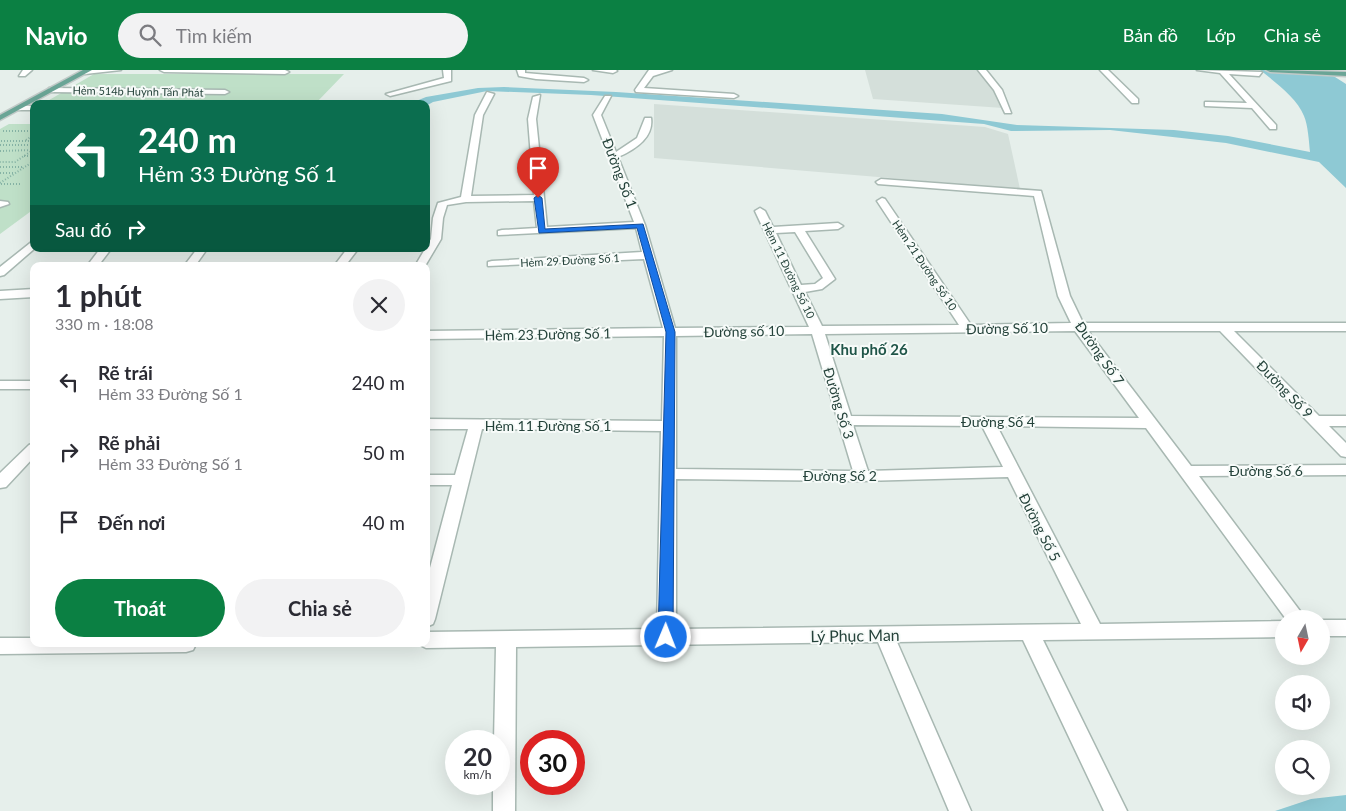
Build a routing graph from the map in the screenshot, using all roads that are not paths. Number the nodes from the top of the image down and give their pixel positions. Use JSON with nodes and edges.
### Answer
{"nodes":[{"id":1,"x":74,"y":70,"type":"edge"},
{"id":2,"x":117,"y":70,"type":"edge"},
{"id":3,"x":164,"y":70,"type":"edge"},
{"id":4,"x":447,"y":70,"type":"edge"},
{"id":5,"x":521,"y":70,"type":"edge"},
{"id":6,"x":597,"y":70,"type":"edge"},
{"id":7,"x":668,"y":70,"type":"edge"},
{"id":8,"x":982,"y":70,"type":"edge"},
{"id":9,"x":1104,"y":70,"type":"edge"},
{"id":10,"x":1201,"y":70,"type":"edge"},
{"id":11,"x":1270,"y":70,"type":"edge"},
{"id":12,"x":86,"y":71,"type":"edge"},
{"id":13,"x":613,"y":71,"type":"edge"},
{"id":14,"x":1222,"y":71,"type":"edge"},
{"id":15,"x":285,"y":72,"type":"dead end"},
{"id":16,"x":652,"y":72,"type":"edge"},
{"id":17,"x":1259,"y":74,"type":"dead end"},
{"id":18,"x":1346,"y":74,"type":"edge"},
{"id":19,"x":584,"y":80,"type":"dead end"},
{"id":20,"x":51,"y":87,"type":"junction"},
{"id":21,"x":225,"y":92,"type":"dead end"},
{"id":22,"x":390,"y":94,"type":"dead end"},
{"id":23,"x":490,"y":94,"type":"dead end"},
{"id":24,"x":537,"y":96,"type":"dead end"},
{"id":25,"x":734,"y":96,"type":"dead end"},
{"id":26,"x":608,"y":98,"type":"dead end"},
{"id":27,"x":37,"y":100,"type":"edge"},
{"id":28,"x":1135,"y":101,"type":"dead end"},
{"id":29,"x":1208,"y":104,"type":"dead end"},
{"id":30,"x":17,"y":105,"type":"junction"},
{"id":31,"x":30,"y":105,"type":"edge"},
{"id":32,"x":1253,"y":106,"type":"junction"},
{"id":33,"x":0,"y":110,"type":"edge"},
{"id":34,"x":1008,"y":111,"type":"dead end"},
{"id":35,"x":0,"y":118,"type":"edge"},
{"id":36,"x":648,"y":120,"type":"dead end"},
{"id":37,"x":1273,"y":127,"type":"dead end"},
{"id":38,"x":613,"y":156,"type":"junction"},
{"id":39,"x":881,"y":182,"type":"dead end"},
{"id":40,"x":538,"y":198,"type":"junction"},
{"id":41,"x":466,"y":199,"type":"junction"},
{"id":42,"x":882,"y":201,"type":"dead end"},
{"id":43,"x":760,"y":211,"type":"dead end"},
{"id":44,"x":640,"y":225,"type":"junction"},
{"id":45,"x":838,"y":226,"type":"dead end"},
{"id":46,"x":798,"y":228,"type":"junction"},
{"id":47,"x":770,"y":230,"type":"junction"},
{"id":48,"x":542,"y":231,"type":"junction"},
{"id":49,"x":502,"y":234,"type":"dead end"},
{"id":50,"x":30,"y":247,"type":"edge"},
{"id":51,"x":430,"y":249,"type":"edge"},
{"id":52,"x":104,"y":252,"type":"edge"},
{"id":53,"x":200,"y":252,"type":"edge"},
{"id":54,"x":351,"y":252,"type":"edge"},
{"id":55,"x":648,"y":255,"type":"junction"},
{"id":56,"x":95,"y":262,"type":"edge"},
{"id":57,"x":192,"y":262,"type":"edge"},
{"id":58,"x":343,"y":262,"type":"edge"},
{"id":59,"x":492,"y":264,"type":"dead end"},
{"id":60,"x":0,"y":273,"type":"edge"},
{"id":61,"x":799,"y":289,"type":"junction"},
{"id":62,"x":30,"y":293,"type":"edge"},
{"id":63,"x":0,"y":295,"type":"edge"},
{"id":64,"x":1079,"y":327,"type":"junction"},
{"id":65,"x":1223,"y":327,"type":"junction"},
{"id":66,"x":1346,"y":327,"type":"edge"},
{"id":67,"x":967,"y":328,"type":"junction"},
{"id":68,"x":818,"y":330,"type":"junction"},
{"id":69,"x":670,"y":332,"type":"junction"},
{"id":70,"x":430,"y":336,"type":"edge"},
{"id":71,"x":0,"y":385,"type":"edge"},
{"id":72,"x":30,"y":386,"type":"edge"},
{"id":73,"x":845,"y":420,"type":"junction"},
{"id":74,"x":987,"y":421,"type":"junction"},
{"id":75,"x":1315,"y":421,"type":"junction"},
{"id":76,"x":1346,"y":421,"type":"edge"},
{"id":77,"x":1151,"y":423,"type":"junction"},
{"id":78,"x":430,"y":424,"type":"edge"},
{"id":79,"x":476,"y":425,"type":"junction"},
{"id":80,"x":669,"y":426,"type":"junction"},
{"id":81,"x":30,"y":452,"type":"edge"},
{"id":82,"x":1346,"y":452,"type":"edge"},
{"id":83,"x":1346,"y":470,"type":"edge"},
{"id":84,"x":1186,"y":471,"type":"junction"},
{"id":85,"x":1012,"y":472,"type":"junction"},
{"id":86,"x":668,"y":474,"type":"junction"},
{"id":87,"x":862,"y":476,"type":"junction"},
{"id":88,"x":430,"y":480,"type":"edge"},
{"id":89,"x":462,"y":480,"type":"junction"},
{"id":90,"x":0,"y":483,"type":"edge"},
{"id":91,"x":430,"y":604,"type":"edge"},
{"id":92,"x":1290,"y":610,"type":"edge"},
{"id":93,"x":1330,"y":628,"type":"edge"},
{"id":94,"x":1346,"y":628,"type":"edge"},
{"id":95,"x":1275,"y":629,"type":"edge"},
{"id":96,"x":1094,"y":631,"type":"junction"},
{"id":97,"x":1029,"y":632,"type":"junction"},
{"id":98,"x":884,"y":634,"type":"junction"},
{"id":99,"x":666,"y":637,"type":"junction"},
{"id":100,"x":506,"y":639,"type":"junction"},
{"id":101,"x":430,"y":640,"type":"edge"},
{"id":102,"x":0,"y":646,"type":"edge"},
{"id":103,"x":30,"y":646,"type":"edge"},
{"id":104,"x":504,"y":811,"type":"edge"},
{"id":105,"x":960,"y":811,"type":"edge"},
{"id":106,"x":1116,"y":811,"type":"edge"}],
"edges":[{"from":1,"to":20,"type":"main road"},
{"from":2,"to":12,"type":"street"},
{"from":3,"to":15,"type":"street"},
{"from":4,"to":22,"type":"street"},
{"from":5,"to":19,"type":"street"},
{"from":6,"to":13,"type":"street"},
{"from":7,"to":16,"type":"street"},
{"from":8,"to":34,"type":"street"},
{"from":9,"to":28,"type":"street"},
{"from":10,"to":14,"type":"street"},
{"from":11,"to":18,"type":"main road"},
{"from":12,"to":20,"type":"main road"},
{"from":14,"to":17,"type":"street"},
{"from":14,"to":32,"type":"street"},
{"from":16,"to":25,"type":"street"},
{"from":20,"to":21,"type":"street","name":"Hẻm 514b Huỳnh Tấn Phát"},
{"from":20,"to":27,"type":"main road"},
{"from":20,"to":30,"type":"main road"},
{"from":23,"to":41,"type":"street"},
{"from":24,"to":40,"type":"street"},
{"from":26,"to":38,"type":"street","name":"Đường Số 1"},
{"from":29,"to":32,"type":"street"},
{"from":30,"to":31,"type":"street"},
{"from":30,"to":33,"type":"main road"},
{"from":30,"to":35,"type":"main road"},
{"from":32,"to":37,"type":"street"},
{"from":36,"to":38,"type":"street"},
{"from":38,"to":44,"type":"street","name":"Đường Số 1"},
{"from":39,"to":64,"type":"street","name":"Đường Số 7"},
{"from":40,"to":41,"type":"street"},
{"from":40,"to":48,"type":"street"},
{"from":41,"to":51,"type":"street"},
{"from":42,"to":67,"type":"street","name":"Hẻm 21 Đường Số 10"},
{"from":43,"to":47,"type":"street","name":"Hẻm 11 Đường Số 10"},
{"from":44,"to":48,"type":"street"},
{"from":44,"to":55,"type":"street","name":"Đường Số 1"},
{"from":45,"to":46,"type":"street"},
{"from":46,"to":47,"type":"street"},
{"from":46,"to":61,"type":"street"},
{"from":47,"to":61,"type":"street","name":"Hẻm 11 Đường Số 10"},
{"from":48,"to":49,"type":"street"},
{"from":50,"to":60,"type":"street"},
{"from":52,"to":56,"type":"street"},
{"from":53,"to":57,"type":"street"},
{"from":54,"to":58,"type":"street"},
{"from":55,"to":59,"type":"street","name":"Hẻm 29 Đường Số 1"},
{"from":55,"to":69,"type":"street","name":"Đường Số 1"},
{"from":61,"to":68,"type":"street","name":"Hẻm 11 Đường Số 10"},
{"from":62,"to":63,"type":"street"},
{"from":64,"to":65,"type":"street","name":"Đường Số 10"},
{"from":64,"to":67,"type":"street","name":"Đường Số 10"},
{"from":64,"to":77,"type":"street","name":"Đường Số 7"},
{"from":65,"to":66,"type":"street","name":"Đường Số 10"},
{"from":65,"to":75,"type":"street","name":"Đường Số 9"},
{"from":67,"to":68,"type":"street","name":"Đường Số 10"},
{"from":68,"to":69,"type":"street","name":"Đường số 10"},
{"from":68,"to":73,"type":"street","name":"Đường Số 3"},
{"from":69,"to":70,"type":"street","name":"Hẻm 23 Đường Số 1"},
{"from":69,"to":80,"type":"street","name":"Đường Số 1"},
{"from":71,"to":72,"type":"street"},
{"from":73,"to":74,"type":"street","name":"Đường Số 4"},
{"from":73,"to":87,"type":"street","name":"Đường Số 3"},
{"from":74,"to":77,"type":"street","name":"Đường Số 4"},
{"from":74,"to":85,"type":"street","name":"Đường Số 5"},
{"from":75,"to":76,"type":"street"},
{"from":75,"to":82,"type":"street","name":"Đường Số 9"},
{"from":77,"to":84,"type":"street","name":"Đường Số 7"},
{"from":78,"to":79,"type":"street","name":"Hẻm 11 Đường Số 1"},
{"from":79,"to":80,"type":"street","name":"Hẻm 11 Đường Số 1"},
{"from":79,"to":89,"type":"street"},
{"from":80,"to":86,"type":"street","name":"Đường Số 1"},
{"from":81,"to":90,"type":"street"},
{"from":83,"to":84,"type":"street","name":"Đường Số 6"},
{"from":84,"to":92,"type":"street","name":"Đường Số 7"},
{"from":85,"to":87,"type":"street","name":"Đường Số 2"},
{"from":85,"to":96,"type":"street","name":"Đường Số 5"},
{"from":86,"to":87,"type":"street","name":"Đường Số 2"},
{"from":86,"to":99,"type":"street","name":"Đường Số 1"},
{"from":88,"to":89,"type":"street"},
{"from":89,"to":91,"type":"street"},
{"from":93,"to":94,"type":"street"},
{"from":95,"to":96,"type":"street","name":"Lý Phục Man"},
{"from":96,"to":97,"type":"street","name":"Lý Phục Man"},
{"from":97,"to":98,"type":"street","name":"Lý Phục Man"},
{"from":97,"to":106,"type":"street"},
{"from":98,"to":99,"type":"street","name":"Lý Phục Man"},
{"from":98,"to":105,"type":"street"},
{"from":99,"to":100,"type":"street","name":"Lý Phục Man"},
{"from":100,"to":101,"type":"street","name":"Lý Phục Man"},
{"from":100,"to":104,"type":"street"},
{"from":102,"to":103,"type":"street"}]}
